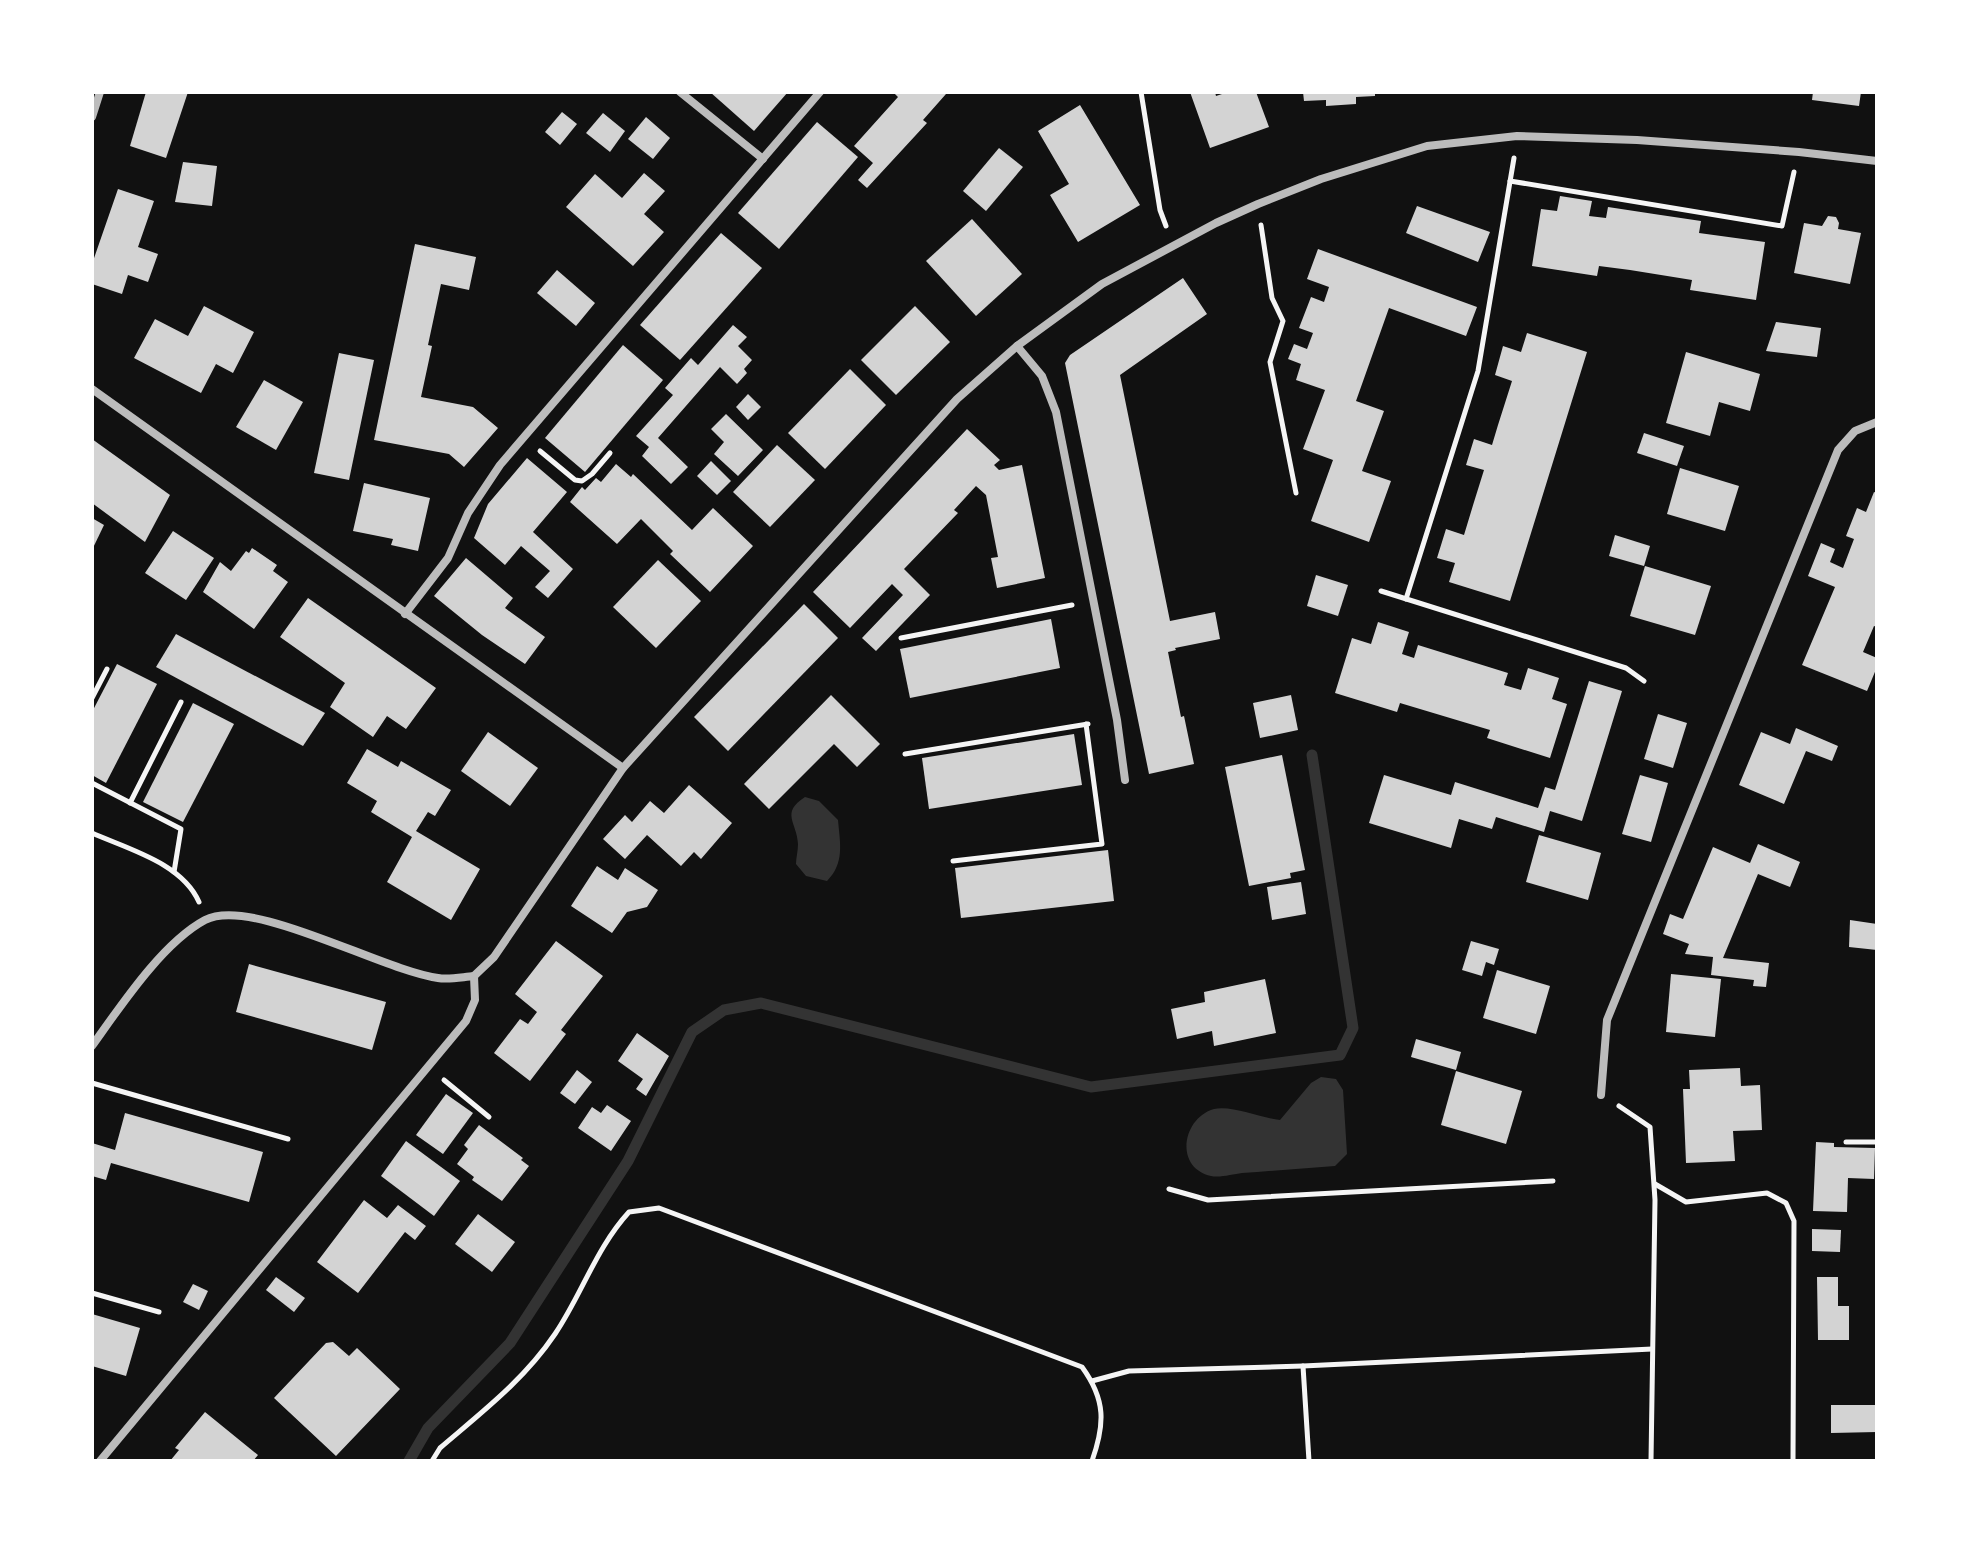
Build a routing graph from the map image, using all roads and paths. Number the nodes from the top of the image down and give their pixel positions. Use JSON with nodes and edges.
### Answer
{"nodes":[{"id":1,"x":100,"y":92,"type":"edge"},
{"id":2,"x":680,"y":92,"type":"edge"},
{"id":3,"x":820,"y":92,"type":"edge"},
{"id":4,"x":1141,"y":92,"type":"edge"},
{"id":5,"x":92,"y":117,"type":"edge"},
{"id":6,"x":1517,"y":136,"type":"junction"},
{"id":7,"x":763,"y":159,"type":"junction"},
{"id":8,"x":1877,"y":161,"type":"edge"},
{"id":9,"x":1510,"y":181,"type":"junction"},
{"id":10,"x":1791,"y":188,"type":"dead end"},
{"id":11,"x":1258,"y":204,"type":"junction"},
{"id":12,"x":1174,"y":245,"type":"junction"},
{"id":13,"x":1017,"y":346,"type":"junction"},
{"id":14,"x":92,"y":389,"type":"edge"},
{"id":15,"x":1877,"y":422,"type":"edge"},
{"id":16,"x":524,"y":437,"type":"junction"},
{"id":17,"x":610,"y":453,"type":"dead end"},
{"id":18,"x":1296,"y":493,"type":"dead end"},
{"id":19,"x":1381,"y":591,"type":"dead end"},
{"id":20,"x":1406,"y":599,"type":"junction"},
{"id":21,"x":1093,"y":601,"type":"junction"},
{"id":22,"x":405,"y":614,"type":"junction"},
{"id":23,"x":901,"y":638,"type":"dead end"},
{"id":24,"x":107,"y":669,"type":"dead end"},
{"id":25,"x":1644,"y":681,"type":"dead end"},
{"id":26,"x":92,"y":698,"type":"edge"},
{"id":27,"x":181,"y":702,"type":"dead end"},
{"id":28,"x":1117,"y":720,"type":"junction"},
{"id":29,"x":1086,"y":724,"type":"junction"},
{"id":30,"x":905,"y":754,"type":"dead end"},
{"id":31,"x":623,"y":768,"type":"junction"},
{"id":32,"x":1125,"y":780,"type":"dead end"},
{"id":33,"x":92,"y":783,"type":"edge"},
{"id":34,"x":130,"y":803,"type":"junction"},
{"id":35,"x":92,"y":833,"type":"edge"},
{"id":36,"x":953,"y":861,"type":"dead end"},
{"id":37,"x":174,"y":872,"type":"junction"},
{"id":38,"x":207,"y":919,"type":"junction"},
{"id":39,"x":474,"y":976,"type":"junction"},
{"id":40,"x":92,"y":1046,"type":"edge"},
{"id":41,"x":427,"y":1067,"type":"junction"},
{"id":42,"x":92,"y":1083,"type":"edge"},
{"id":43,"x":1601,"y":1095,"type":"joint"},
{"id":44,"x":489,"y":1117,"type":"dead end"},
{"id":45,"x":288,"y":1139,"type":"dead end"},
{"id":46,"x":1846,"y":1142,"type":"dead end"},
{"id":47,"x":1877,"y":1142,"type":"edge"},
{"id":48,"x":1553,"y":1181,"type":"dead end"},
{"id":49,"x":1655,"y":1184,"type":"junction"},
{"id":50,"x":1169,"y":1189,"type":"dead end"},
{"id":51,"x":92,"y":1293,"type":"edge"},
{"id":52,"x":159,"y":1312,"type":"dead end"},
{"id":53,"x":1652,"y":1349,"type":"junction"},
{"id":54,"x":1303,"y":1366,"type":"junction"},
{"id":55,"x":1092,"y":1381,"type":"junction"},
{"id":56,"x":100,"y":1461,"type":"edge"},
{"id":57,"x":432,"y":1461,"type":"edge"},
{"id":58,"x":1092,"y":1461,"type":"edge"},
{"id":59,"x":1309,"y":1461,"type":"edge"},
{"id":60,"x":1651,"y":1461,"type":"edge"},
{"id":61,"x":1793,"y":1461,"type":"edge"}],
"edges":[{"from":1,"to":5,"type":"street"},
{"from":2,"to":7,"type":"street"},
{"from":3,"to":7,"type":"street"},
{"from":4,"to":12,"type":"path"},
{"from":6,"to":8,"type":"street"},
{"from":6,"to":9,"type":"path"},
{"from":6,"to":11,"type":"street"},
{"from":7,"to":16,"type":"street"},
{"from":9,"to":10,"type":"path"},
{"from":9,"to":20,"type":"path"},
{"from":11,"to":12,"type":"street"},
{"from":11,"to":18,"type":"path"},
{"from":12,"to":13,"type":"street"},
{"from":13,"to":21,"type":"street"},
{"from":13,"to":31,"type":"street"},
{"from":14,"to":22,"type":"street"},
{"from":15,"to":43,"type":"street"},
{"from":16,"to":17,"type":"path"},
{"from":16,"to":22,"type":"street"},
{"from":19,"to":20,"type":"path"},
{"from":20,"to":25,"type":"path"},
{"from":21,"to":23,"type":"path"},
{"from":21,"to":28,"type":"street"},
{"from":22,"to":31,"type":"street"},
{"from":24,"to":26,"type":"path"},
{"from":27,"to":34,"type":"path"},
{"from":28,"to":29,"type":"path"},
{"from":28,"to":32,"type":"street"},
{"from":29,"to":30,"type":"path"},
{"from":29,"to":36,"type":"path"},
{"from":31,"to":39,"type":"street"},
{"from":33,"to":34,"type":"path"},
{"from":34,"to":37,"type":"path"},
{"from":35,"to":37,"type":"path"},
{"from":37,"to":38,"type":"path"},
{"from":38,"to":39,"type":"street"},
{"from":38,"to":40,"type":"street"},
{"from":39,"to":41,"type":"street"},
{"from":41,"to":44,"type":"path"},
{"from":41,"to":56,"type":"street"},
{"from":42,"to":45,"type":"path"},
{"from":43,"to":49,"type":"path"},
{"from":46,"to":47,"type":"path"},
{"from":48,"to":50,"type":"path"},
{"from":49,"to":53,"type":"path"},
{"from":49,"to":61,"type":"path"},
{"from":51,"to":52,"type":"path"},
{"from":53,"to":54,"type":"path"},
{"from":53,"to":60,"type":"path"},
{"from":54,"to":55,"type":"path"},
{"from":54,"to":59,"type":"path"},
{"from":55,"to":57,"type":"path"},
{"from":55,"to":58,"type":"path"}]}
